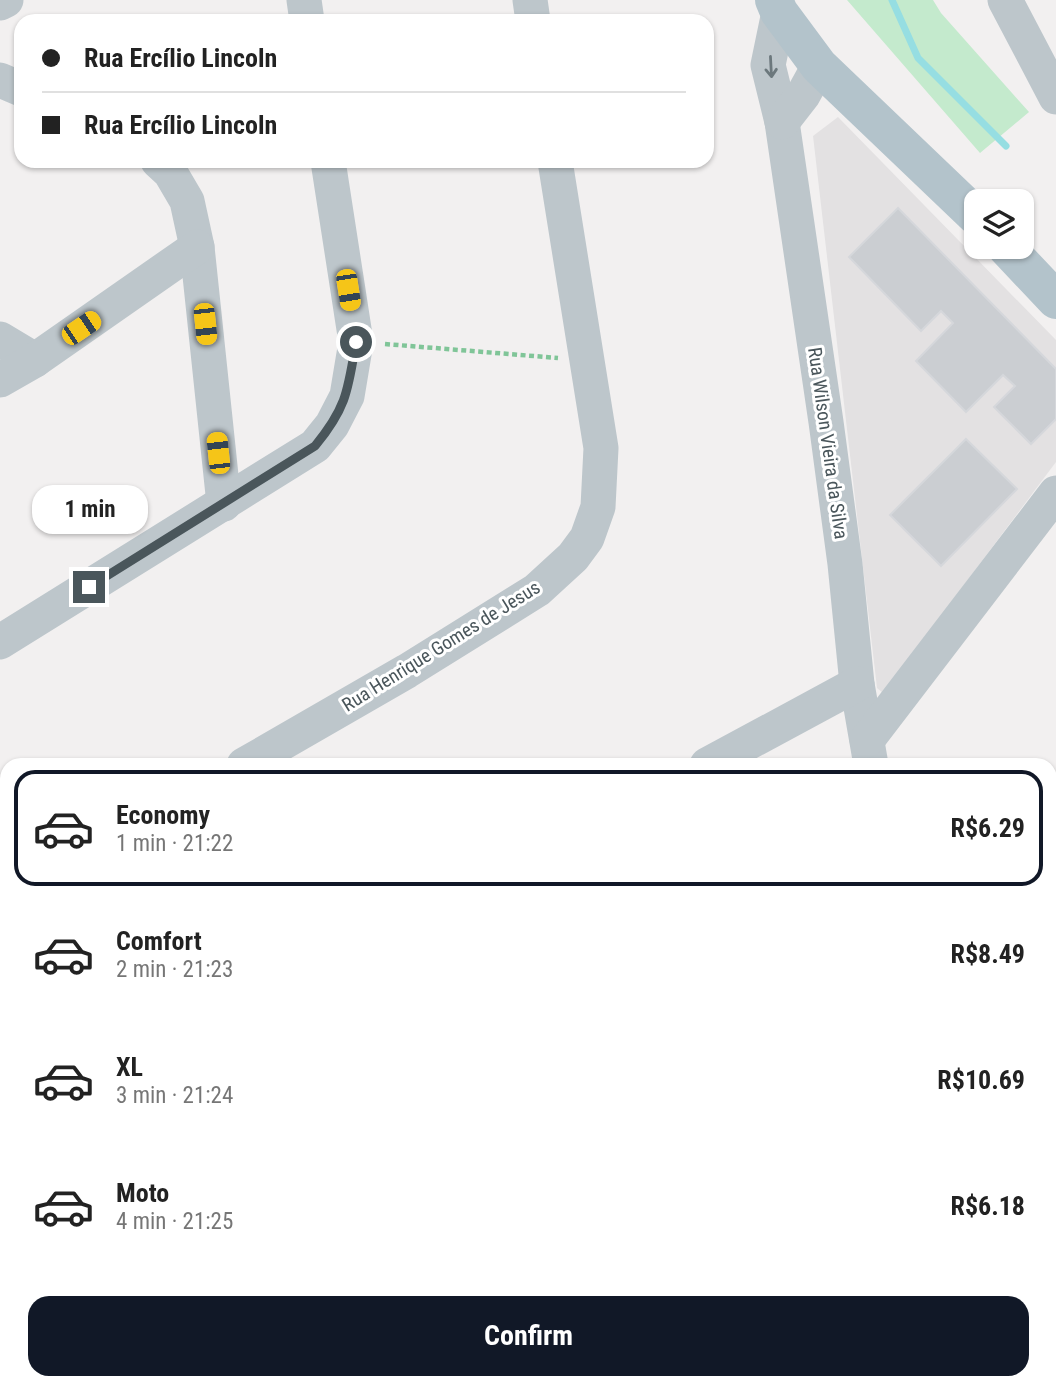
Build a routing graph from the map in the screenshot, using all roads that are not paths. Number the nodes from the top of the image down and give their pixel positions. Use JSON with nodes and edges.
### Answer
{"nodes":[{"id":1,"x":6,"y":0,"type":"edge"},
{"id":2,"x":1005,"y":0,"type":"edge"},
{"id":3,"x":0,"y":4,"type":"edge"},
{"id":4,"x":776,"y":6,"type":"edge"},
{"id":5,"x":819,"y":66,"type":"junction"},
{"id":6,"x":1056,"y":97,"type":"edge"},
{"id":7,"x":782,"y":122,"type":"junction"},
{"id":8,"x":166,"y":168,"type":"edge"},
{"id":9,"x":329,"y":168,"type":"edge"},
{"id":10,"x":556,"y":168,"type":"edge"},
{"id":11,"x":964,"y":203,"type":"edge"},
{"id":12,"x":1034,"y":246,"type":"edge"},
{"id":13,"x":197,"y":247,"type":"junction"},
{"id":14,"x":1056,"y":258,"type":"edge"},
{"id":15,"x":1017,"y":259,"type":"edge"},
{"id":16,"x":1056,"y":300,"type":"edge"},
{"id":17,"x":0,"y":339,"type":"edge"},
{"id":18,"x":36,"y":360,"type":"junction"},
{"id":19,"x":0,"y":380,"type":"edge"},
{"id":20,"x":1056,"y":493,"type":"edge"},
{"id":21,"x":224,"y":504,"type":"junction"},
{"id":22,"x":0,"y":642,"type":"edge"},
{"id":23,"x":857,"y":684,"type":"junction"},
{"id":24,"x":869,"y":752,"type":"edge"},
{"id":25,"x":256,"y":758,"type":"edge"},
{"id":26,"x":720,"y":758,"type":"edge"}],
"edges":[{"from":1,"to":3,"type":"street"},
{"from":2,"to":6,"type":"street"},
{"from":4,"to":5,"type":"main road"},
{"from":4,"to":7,"type":"street","name":"Rua Wilson Vieira da Silva","one_way":true},
{"from":5,"to":7,"type":"street"},
{"from":5,"to":11,"type":"main road"},
{"from":7,"to":23,"type":"street","name":"Rua Wilson Vieira da Silva"},
{"from":8,"to":13,"type":"street"},
{"from":9,"to":21,"type":"street"},
{"from":10,"to":25,"type":"street","name":"Rua Henrique Gomes de Jesus"},
{"from":12,"to":14,"type":"main road"},
{"from":13,"to":18,"type":"street"},
{"from":13,"to":21,"type":"street"},
{"from":15,"to":16,"type":"main road"},
{"from":17,"to":18,"type":"street"},
{"from":18,"to":19,"type":"street"},
{"from":20,"to":24,"type":"street"},
{"from":21,"to":22,"type":"street"},
{"from":23,"to":24,"type":"street","name":"Rua Wilson Vieira da Silva"},
{"from":23,"to":26,"type":"street"}]}
